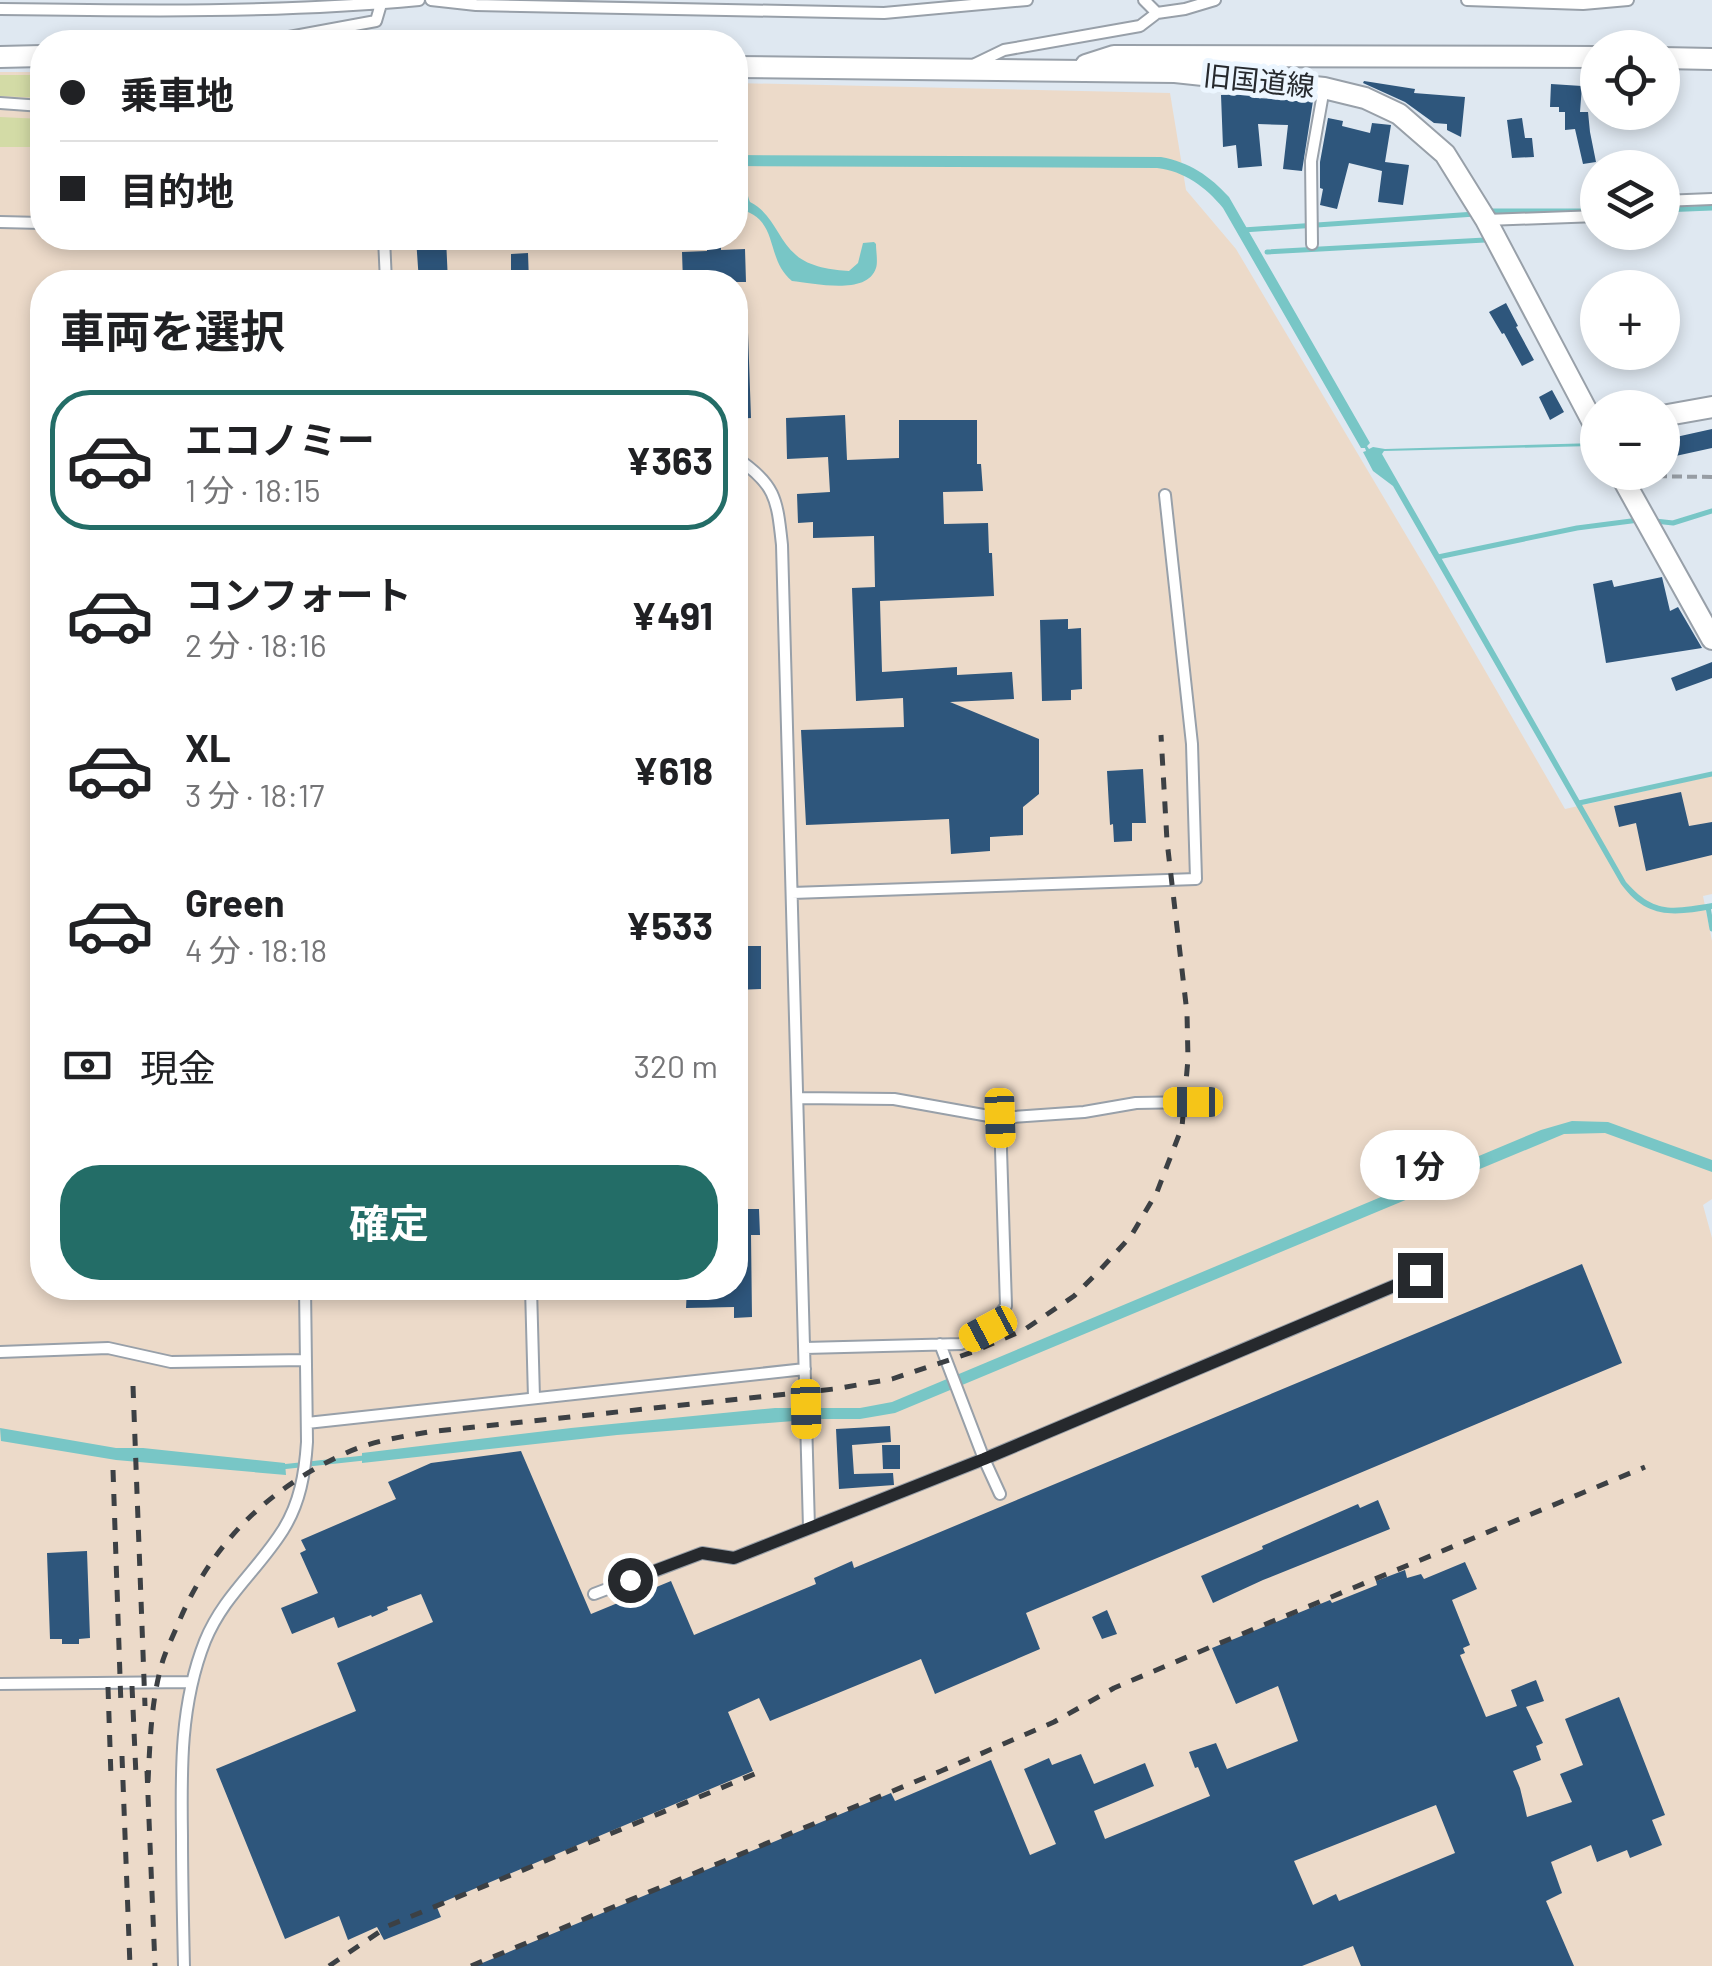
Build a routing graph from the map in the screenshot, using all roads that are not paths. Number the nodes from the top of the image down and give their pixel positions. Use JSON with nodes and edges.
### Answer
{"nodes":[{"id":1,"x":419,"y":0,"type":"edge"},
{"id":2,"x":431,"y":0,"type":"edge"},
{"id":3,"x":1026,"y":0,"type":"edge"},
{"id":4,"x":1144,"y":0,"type":"edge"},
{"id":5,"x":1215,"y":0,"type":"edge"},
{"id":6,"x":1467,"y":0,"type":"edge"},
{"id":7,"x":1628,"y":0,"type":"edge"},
{"id":8,"x":381,"y":4,"type":"junction"},
{"id":9,"x":0,"y":9,"type":"edge"},
{"id":10,"x":1158,"y":13,"type":"junction"},
{"id":11,"x":327,"y":30,"type":"edge"},
{"id":12,"x":30,"y":56,"type":"edge"},
{"id":13,"x":0,"y":57,"type":"edge"},
{"id":14,"x":1580,"y":57,"type":"edge"},
{"id":15,"x":1680,"y":58,"type":"edge"},
{"id":16,"x":1712,"y":59,"type":"edge"},
{"id":17,"x":748,"y":67,"type":"edge"},
{"id":18,"x":965,"y":69,"type":"junction"},
{"id":19,"x":1068,"y":70,"type":"junction"},
{"id":20,"x":1324,"y":88,"type":"junction"},
{"id":21,"x":0,"y":103,"type":"edge"},
{"id":22,"x":30,"y":105,"type":"edge"},
{"id":23,"x":1712,"y":199,"type":"edge"},
{"id":24,"x":1680,"y":200,"type":"edge"},
{"id":25,"x":1580,"y":217,"type":"edge"},
{"id":26,"x":1486,"y":220,"type":"junction"},
{"id":27,"x":0,"y":222,"type":"edge"},
{"id":28,"x":30,"y":223,"type":"edge"},
{"id":29,"x":1312,"y":244,"type":"dead end"},
{"id":30,"x":1580,"y":398,"type":"edge"},
{"id":31,"x":1712,"y":406,"type":"edge"},
{"id":32,"x":1680,"y":412,"type":"edge"},
{"id":33,"x":748,"y":466,"type":"edge"},
{"id":34,"x":1629,"y":490,"type":"edge"},
{"id":35,"x":1165,"y":495,"type":"dead end"},
{"id":36,"x":1712,"y":639,"type":"edge"},
{"id":37,"x":792,"y":894,"type":"junction"},
{"id":38,"x":798,"y":1098,"type":"junction"},
{"id":39,"x":1193,"y":1102,"type":"dead end"},
{"id":40,"x":1000,"y":1118,"type":"junction"},
{"id":41,"x":1420,"y":1275,"type":"dead end"},
{"id":42,"x":305,"y":1300,"type":"edge"},
{"id":43,"x":531,"y":1300,"type":"edge"},
{"id":44,"x":940,"y":1344,"type":"junction"},
{"id":45,"x":805,"y":1348,"type":"junction"},
{"id":46,"x":0,"y":1352,"type":"edge"},
{"id":47,"x":306,"y":1360,"type":"junction"},
{"id":48,"x":805,"y":1369,"type":"junction"},
{"id":49,"x":534,"y":1398,"type":"junction"},
{"id":50,"x":307,"y":1423,"type":"junction"},
{"id":51,"x":984,"y":1459,"type":"junction"},
{"id":52,"x":1000,"y":1494,"type":"dead end"},
{"id":53,"x":809,"y":1528,"type":"junction"},
{"id":54,"x":594,"y":1594,"type":"dead end"},
{"id":55,"x":190,"y":1682,"type":"junction"},
{"id":56,"x":0,"y":1684,"type":"edge"},
{"id":57,"x":184,"y":1966,"type":"edge"}],
"edges":[{"from":1,"to":8,"type":"lane"},
{"from":2,"to":3,"type":"lane"},
{"from":4,"to":10,"type":"lane"},
{"from":5,"to":10,"type":"lane"},
{"from":6,"to":7,"type":"lane"},
{"from":8,"to":9,"type":"lane"},
{"from":8,"to":11,"type":"lane"},
{"from":10,"to":18,"type":"lane"},
{"from":12,"to":13,"type":"street"},
{"from":14,"to":19,"type":"street"},
{"from":15,"to":16,"type":"street"},
{"from":17,"to":18,"type":"street","name":"旧国道線"},
{"from":18,"to":19,"type":"street","name":"旧国道線"},
{"from":19,"to":20,"type":"street","name":"旧国道線"},
{"from":20,"to":26,"type":"street","name":"旧国道線"},
{"from":20,"to":29,"type":"lane"},
{"from":21,"to":22,"type":"lane"},
{"from":23,"to":24,"type":"lane"},
{"from":25,"to":26,"type":"lane"},
{"from":26,"to":30,"type":"street","name":"旧国道線"},
{"from":27,"to":28,"type":"lane"},
{"from":31,"to":32,"type":"street"},
{"from":33,"to":37,"type":"lane"},
{"from":34,"to":36,"type":"street"},
{"from":35,"to":37,"type":"lane"},
{"from":37,"to":38,"type":"lane"},
{"from":38,"to":40,"type":"lane"},
{"from":38,"to":45,"type":"lane"},
{"from":39,"to":40,"type":"lane"},
{"from":40,"to":44,"type":"lane"},
{"from":41,"to":51,"type":"lane"},
{"from":42,"to":47,"type":"lane"},
{"from":43,"to":49,"type":"lane"},
{"from":44,"to":45,"type":"lane"},
{"from":44,"to":51,"type":"lane"},
{"from":45,"to":48,"type":"lane"},
{"from":46,"to":47,"type":"lane"},
{"from":47,"to":50,"type":"lane"},
{"from":48,"to":49,"type":"lane"},
{"from":48,"to":53,"type":"lane"},
{"from":49,"to":50,"type":"lane"},
{"from":50,"to":55,"type":"lane"},
{"from":51,"to":52,"type":"lane"},
{"from":51,"to":53,"type":"lane"},
{"from":53,"to":54,"type":"lane"},
{"from":55,"to":56,"type":"lane"},
{"from":55,"to":57,"type":"lane"}]}
